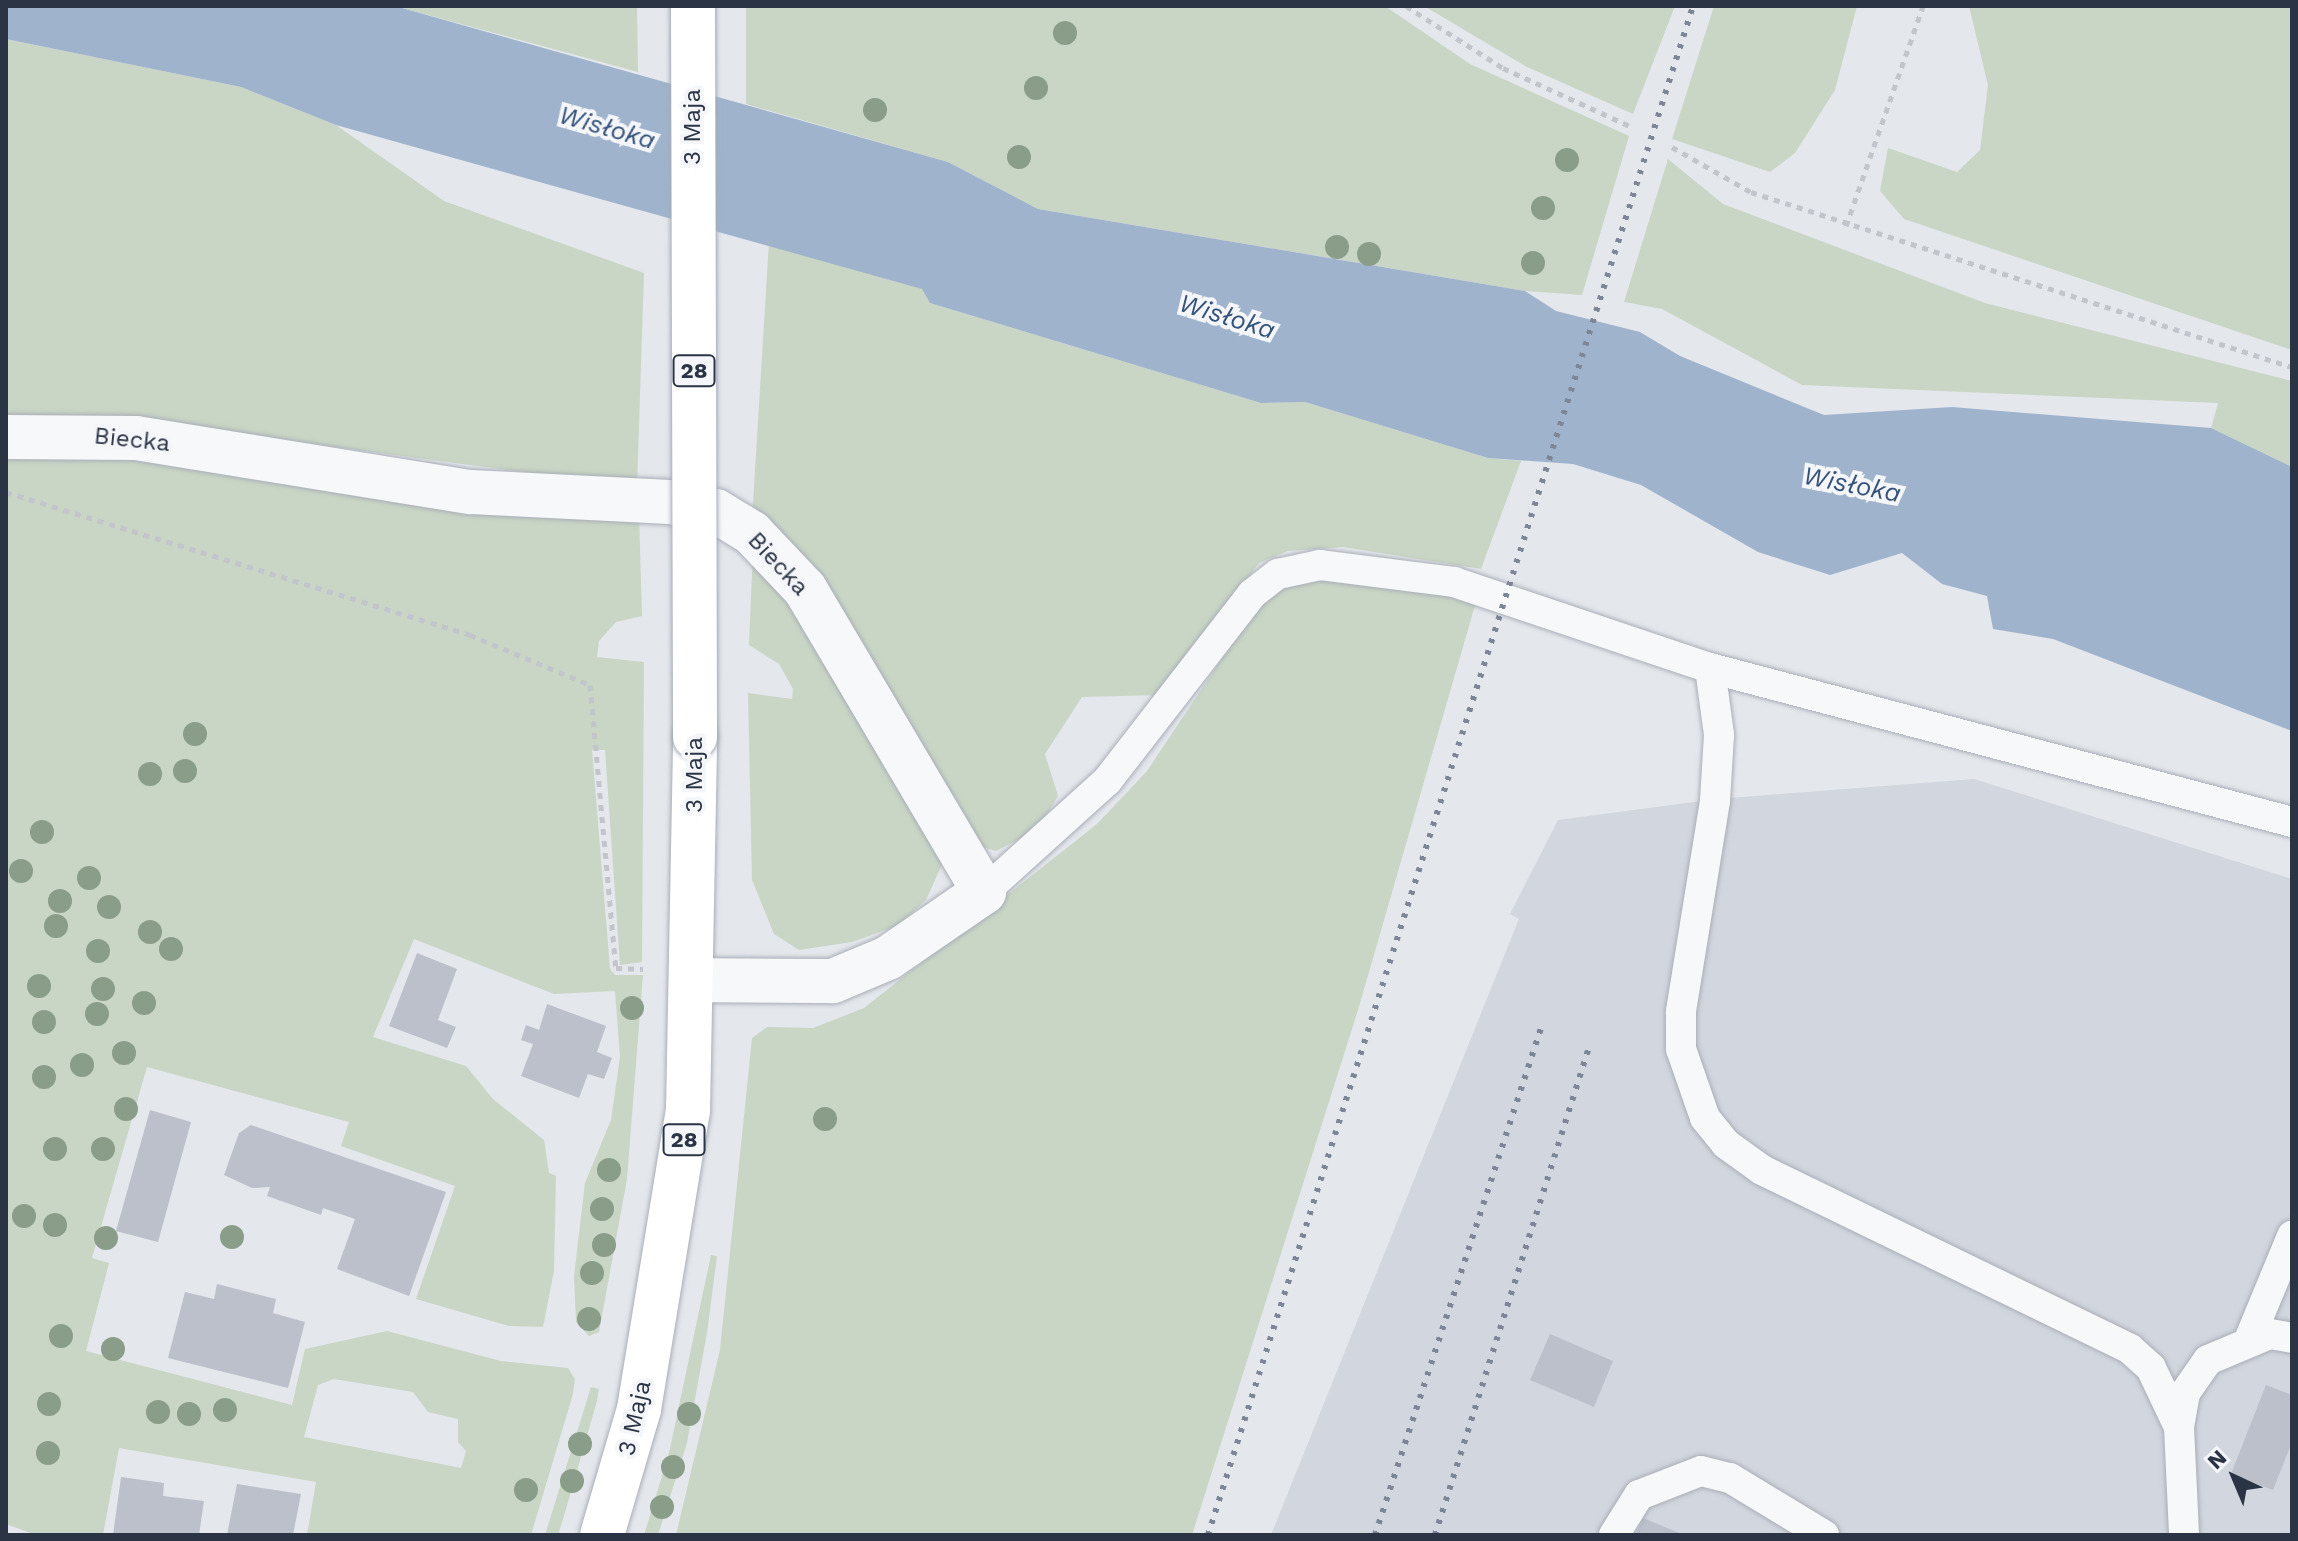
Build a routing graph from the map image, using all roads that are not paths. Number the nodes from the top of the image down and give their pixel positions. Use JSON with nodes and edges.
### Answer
{"nodes":[{"id":1,"x":693,"y":6,"type":"edge"},
{"id":2,"x":6,"y":437,"type":"edge"},
{"id":3,"x":1710,"y":668,"type":"junction"},
{"id":4,"x":2292,"y":822,"type":"edge"},
{"id":5,"x":984,"y":892,"type":"junction"},
{"id":6,"x":695,"y":980,"type":"junction"},
{"id":7,"x":2292,"y":1236,"type":"edge"},
{"id":8,"x":2292,"y":1338,"type":"edge"},
{"id":9,"x":2249,"y":1340,"type":"junction"},
{"id":10,"x":2179,"y":1427,"type":"junction"},
{"id":11,"x":602,"y":1535,"type":"edge"},
{"id":12,"x":1614,"y":1535,"type":"edge"},
{"id":13,"x":1824,"y":1535,"type":"edge"},
{"id":14,"x":2184,"y":1535,"type":"edge"}],
"edges":[{"from":1,"to":6,"type":"main road","name":"3 Maja","number":"28","bridge":true},
{"from":2,"to":5,"type":"street","name":"Biecka"},
{"from":3,"to":4,"type":"lane"},
{"from":3,"to":5,"type":"lane"},
{"from":3,"to":10,"type":"lane"},
{"from":5,"to":6,"type":"street"},
{"from":6,"to":11,"type":"main road","name":"3 Maja","number":"28"},
{"from":7,"to":9,"type":"lane"},
{"from":8,"to":9,"type":"lane"},
{"from":9,"to":10,"type":"lane"},
{"from":10,"to":14,"type":"lane"},
{"from":12,"to":13,"type":"lane"}]}
